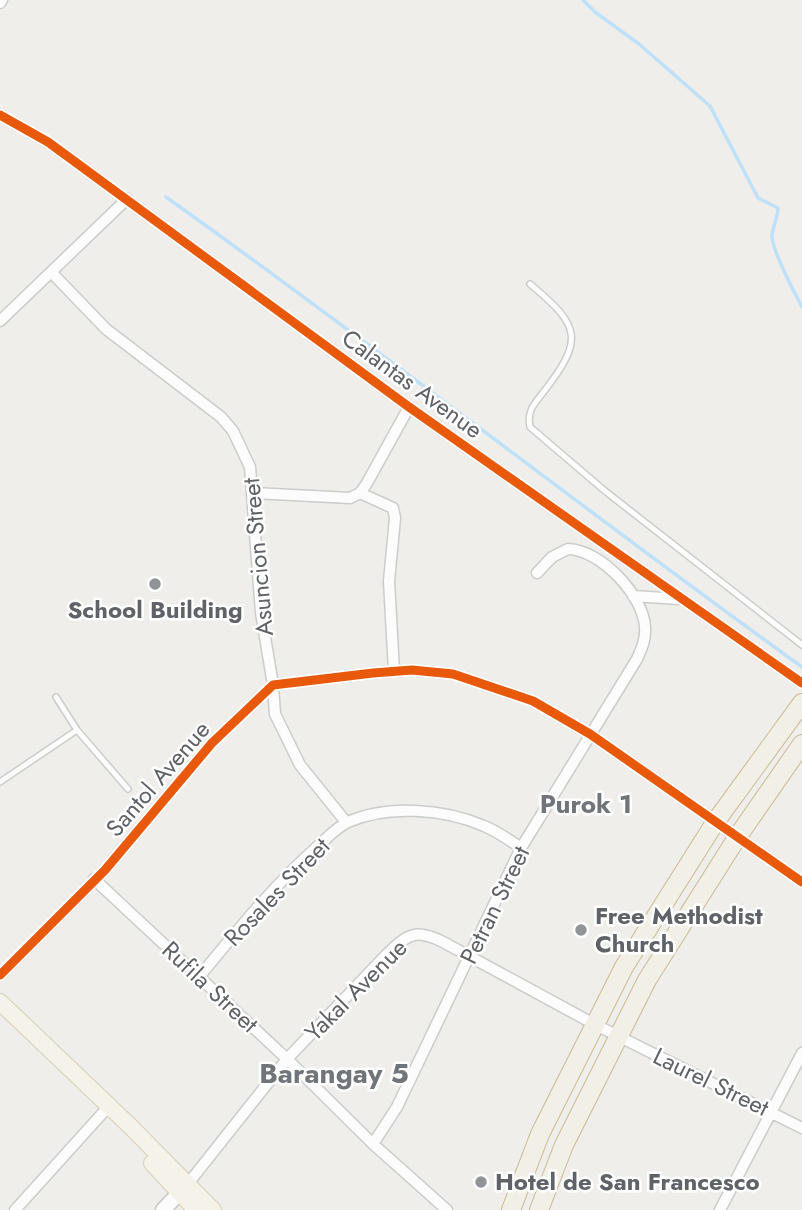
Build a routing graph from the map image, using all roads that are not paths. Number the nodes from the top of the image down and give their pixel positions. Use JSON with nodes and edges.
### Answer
{"nodes":[{"id":1,"x":0,"y":115,"type":"edge"},
{"id":2,"x":127,"y":199,"type":"junction"},
{"id":3,"x":52,"y":273,"type":"junction"},
{"id":4,"x":530,"y":284,"type":"dead end"},
{"id":5,"x":0,"y":321,"type":"edge"},
{"id":6,"x":409,"y":407,"type":"junction"},
{"id":7,"x":252,"y":493,"type":"junction"},
{"id":8,"x":360,"y":493,"type":"junction"},
{"id":9,"x":537,"y":573,"type":"dead end"},
{"id":10,"x":633,"y":596,"type":"junction"},
{"id":11,"x":681,"y":599,"type":"junction"},
{"id":12,"x":802,"y":645,"type":"edge"},
{"id":13,"x":394,"y":671,"type":"junction"},
{"id":14,"x":802,"y":683,"type":"edge"},
{"id":15,"x":273,"y":685,"type":"junction"},
{"id":16,"x":56,"y":697,"type":"dead end"},
{"id":17,"x":802,"y":703,"type":"edge"},
{"id":18,"x":77,"y":730,"type":"junction"},
{"id":19,"x":590,"y":734,"type":"junction"},
{"id":20,"x":802,"y":744,"type":"edge"},
{"id":21,"x":769,"y":750,"type":"junction"},
{"id":22,"x":789,"y":763,"type":"junction"},
{"id":23,"x":0,"y":782,"type":"edge"},
{"id":24,"x":128,"y":789,"type":"dead end"},
{"id":25,"x":716,"y":821,"type":"junction"},
{"id":26,"x":346,"y":822,"type":"junction"},
{"id":27,"x":738,"y":836,"type":"junction"},
{"id":28,"x":521,"y":848,"type":"junction"},
{"id":29,"x":94,"y":879,"type":"junction"},
{"id":30,"x":802,"y":882,"type":"edge"},
{"id":31,"x":469,"y":957,"type":"junction"},
{"id":32,"x":0,"y":975,"type":"edge"},
{"id":33,"x":199,"y":977,"type":"junction"},
{"id":34,"x":0,"y":1002,"type":"edge"},
{"id":35,"x":0,"y":1014,"type":"edge"},
{"id":36,"x":594,"y":1024,"type":"junction"},
{"id":37,"x":619,"y":1037,"type":"junction"},
{"id":38,"x":802,"y":1053,"type":"edge"},
{"id":39,"x":287,"y":1059,"type":"junction"},
{"id":40,"x":107,"y":1109,"type":"junction"},
{"id":41,"x":772,"y":1111,"type":"junction"},
{"id":42,"x":802,"y":1128,"type":"edge"},
{"id":43,"x":373,"y":1144,"type":"junction"},
{"id":44,"x":184,"y":1190,"type":"junction"},
{"id":45,"x":15,"y":1210,"type":"edge"},
{"id":46,"x":163,"y":1210,"type":"edge"},
{"id":47,"x":196,"y":1210,"type":"edge"},
{"id":48,"x":213,"y":1210,"type":"edge"},
{"id":49,"x":446,"y":1210,"type":"edge"},
{"id":50,"x":511,"y":1210,"type":"edge"},
{"id":51,"x":539,"y":1210,"type":"edge"},
{"id":52,"x":720,"y":1210,"type":"edge"}],
"edges":[{"from":1,"to":2,"type":"street","name":"Calantas Avenue"},
{"from":2,"to":3,"type":"street"},
{"from":2,"to":6,"type":"street","name":"Calantas Avenue"},
{"from":3,"to":5,"type":"street"},
{"from":3,"to":7,"type":"street","name":"Asuncion Street"},
{"from":4,"to":12,"type":"lane"},
{"from":6,"to":8,"type":"street"},
{"from":6,"to":11,"type":"street","name":"Calantas Avenue"},
{"from":7,"to":8,"type":"street"},
{"from":7,"to":15,"type":"street","name":"Asuncion Street"},
{"from":8,"to":13,"type":"street"},
{"from":9,"to":10,"type":"street","name":"Petran Street"},
{"from":10,"to":11,"type":"street"},
{"from":10,"to":19,"type":"street","name":"Petran Street"},
{"from":11,"to":14,"type":"street","name":"Calantas Avenue"},
{"from":13,"to":15,"type":"street"},
{"from":13,"to":19,"type":"street"},
{"from":15,"to":26,"type":"street","name":"Asuncion Street"},
{"from":15,"to":29,"type":"street","name":"Santol Avenue"},
{"from":16,"to":18,"type":"lane"},
{"from":17,"to":21,"type":"highway"},
{"from":18,"to":23,"type":"lane"},
{"from":18,"to":24,"type":"lane"},
{"from":19,"to":25,"type":"street"},
{"from":19,"to":28,"type":"street","name":"Petran Street"},
{"from":20,"to":22,"type":"highway"},
{"from":21,"to":22,"type":"highway"},
{"from":21,"to":25,"type":"highway"},
{"from":22,"to":27,"type":"highway"},
{"from":25,"to":27,"type":"street"},
{"from":25,"to":36,"type":"highway"},
{"from":26,"to":28,"type":"street","name":"Rosales Street"},
{"from":26,"to":33,"type":"street","name":"Rosales Street"},
{"from":27,"to":30,"type":"street"},
{"from":27,"to":37,"type":"highway"},
{"from":28,"to":31,"type":"street","name":"Petran Street"},
{"from":29,"to":32,"type":"street","name":"Santol Avenue"},
{"from":29,"to":33,"type":"street","name":"Rufila Street"},
{"from":31,"to":36,"type":"street","name":"Yakal Avenue"},
{"from":31,"to":39,"type":"street","name":"Yakal Avenue"},
{"from":31,"to":43,"type":"street","name":"Petran Street"},
{"from":33,"to":39,"type":"street","name":"Rufila Street"},
{"from":34,"to":40,"type":"main road"},
{"from":35,"to":40,"type":"main road"},
{"from":36,"to":37,"type":"street","name":"Yakal Avenue"},
{"from":36,"to":50,"type":"highway"},
{"from":37,"to":41,"type":"street","name":"Laurel Street"},
{"from":37,"to":51,"type":"highway"},
{"from":38,"to":41,"type":"street"},
{"from":39,"to":43,"type":"street","name":"Rufila Street"},
{"from":39,"to":44,"type":"street","name":"Yakal Avenue"},
{"from":40,"to":44,"type":"main road"},
{"from":40,"to":45,"type":"street"},
{"from":41,"to":42,"type":"street","name":"Laurel Street"},
{"from":41,"to":52,"type":"street"},
{"from":43,"to":49,"type":"street","name":"Rufila Street"},
{"from":44,"to":46,"type":"main road"},
{"from":44,"to":47,"type":"main road"},
{"from":44,"to":48,"type":"main road"}]}
